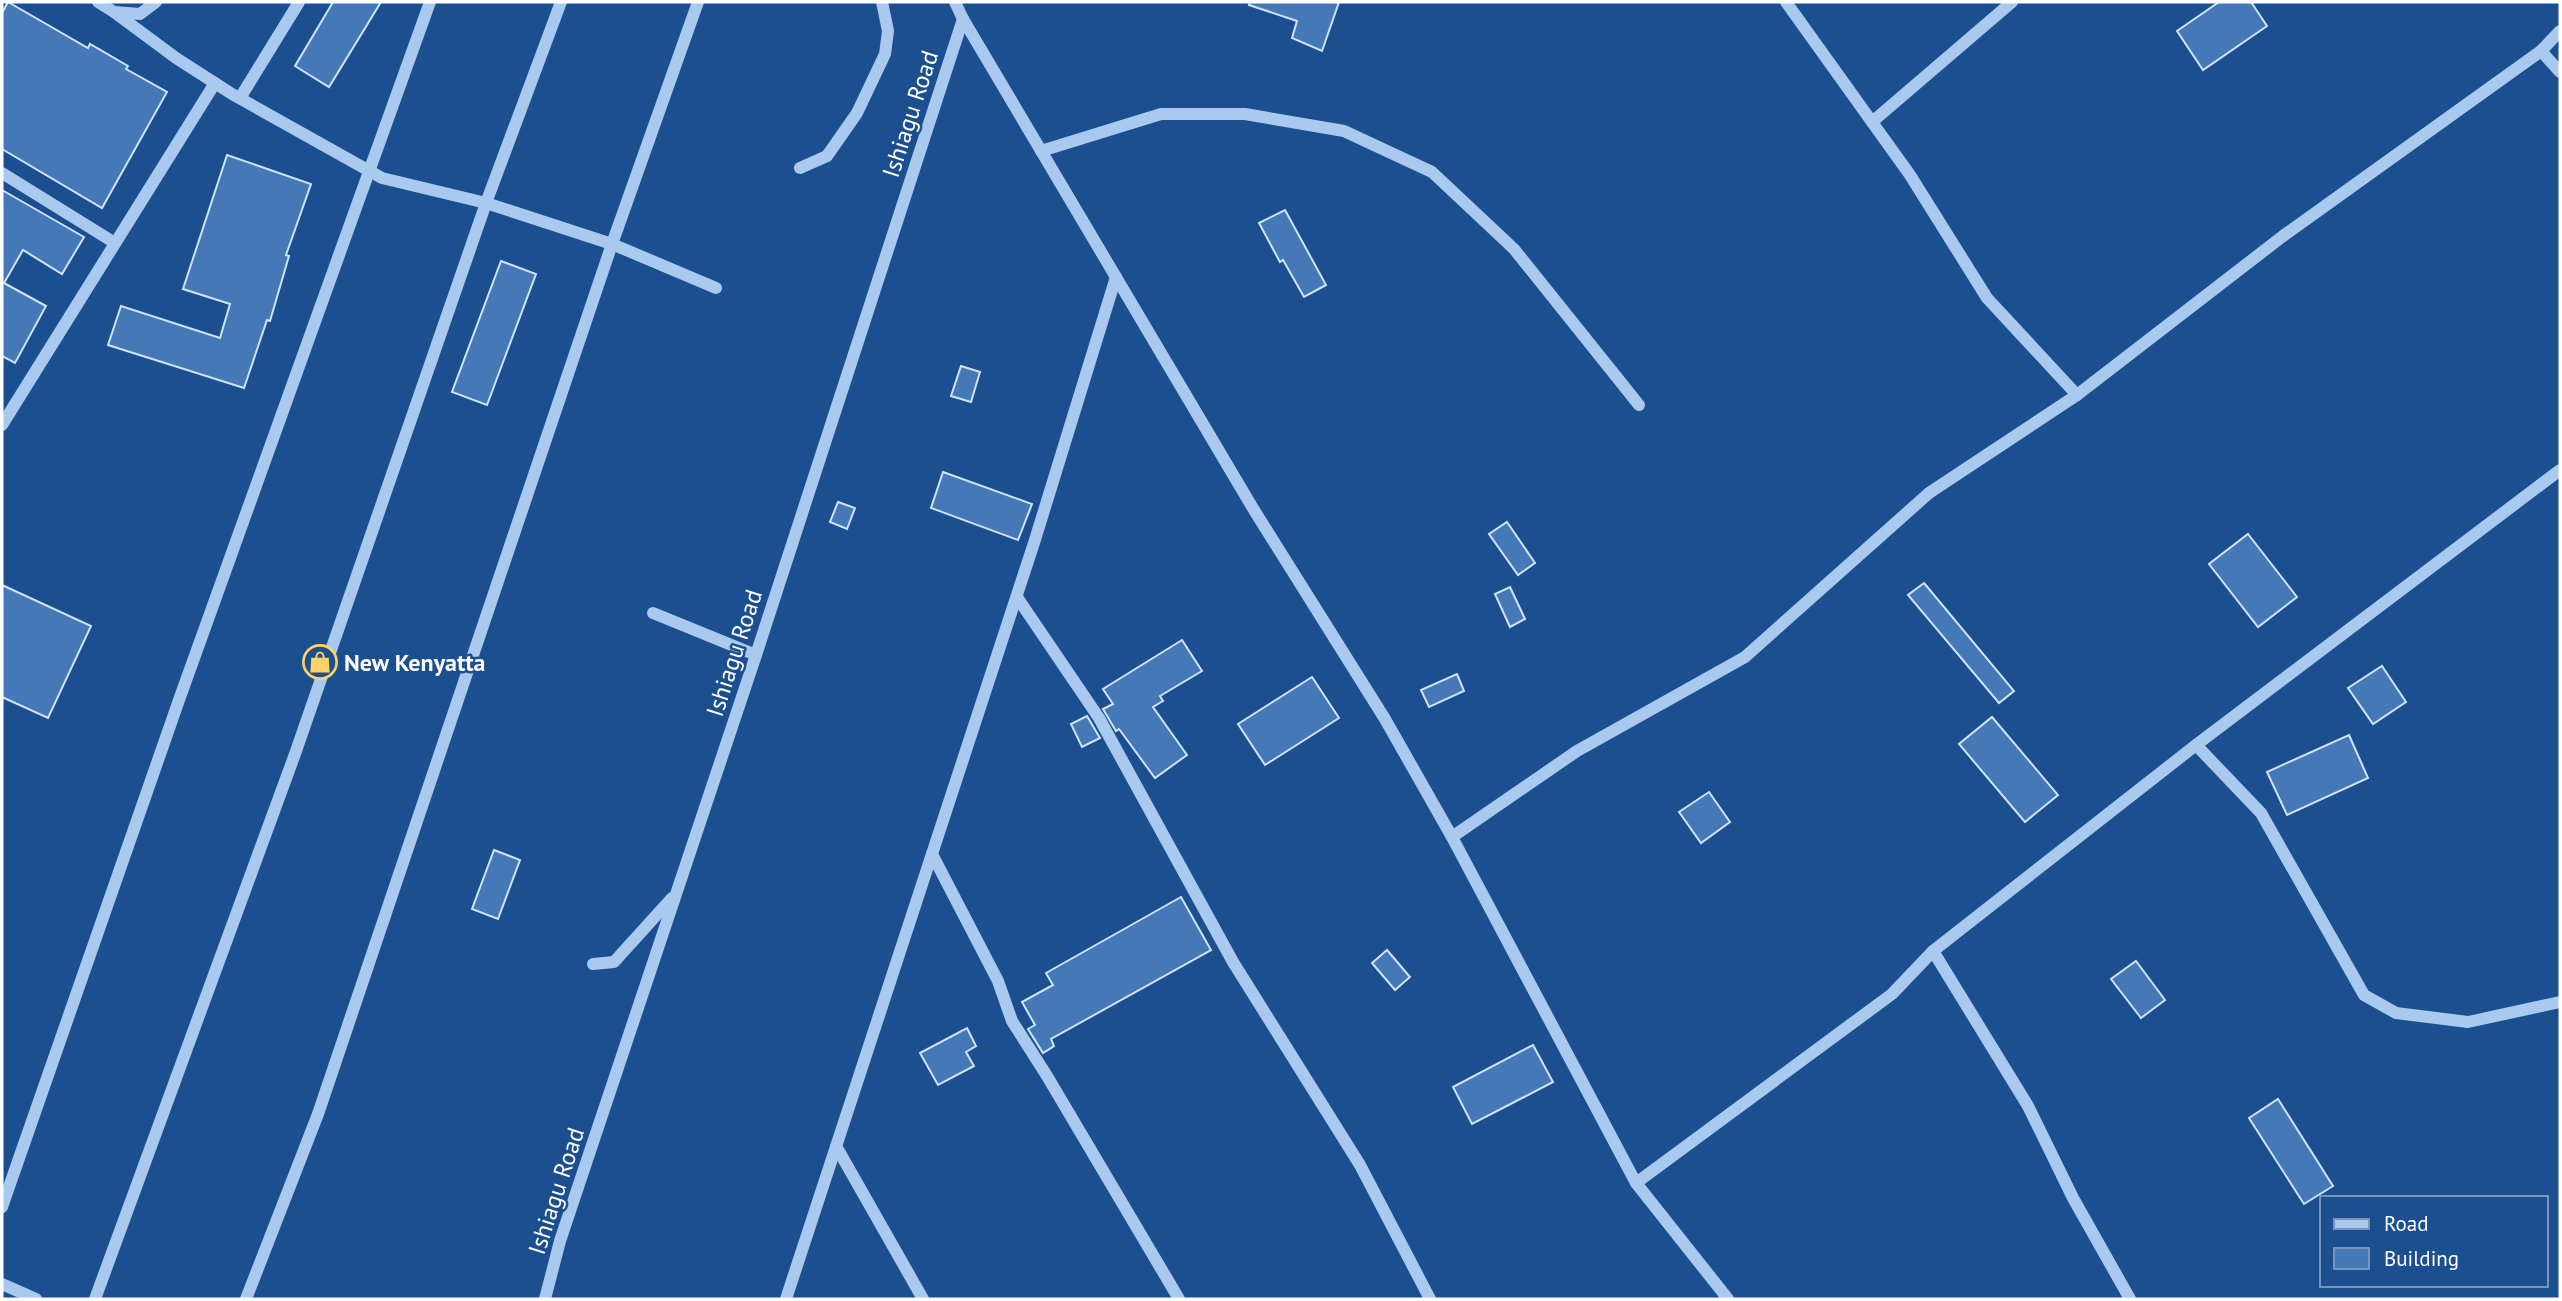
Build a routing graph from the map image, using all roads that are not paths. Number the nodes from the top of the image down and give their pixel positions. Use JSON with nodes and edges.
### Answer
{"nodes":[{"id":1,"x":98,"y":2,"type":"edge"},
{"id":2,"x":156,"y":2,"type":"edge"},
{"id":3,"x":299,"y":2,"type":"edge"},
{"id":4,"x":430,"y":2,"type":"edge"},
{"id":5,"x":561,"y":2,"type":"edge"},
{"id":6,"x":698,"y":2,"type":"edge"},
{"id":7,"x":882,"y":2,"type":"edge"},
{"id":8,"x":955,"y":2,"type":"edge"},
{"id":9,"x":1786,"y":2,"type":"edge"},
{"id":10,"x":2012,"y":2,"type":"edge"},
{"id":11,"x":114,"y":12,"type":"junction"},
{"id":12,"x":963,"y":19,"type":"junction"},
{"id":13,"x":2560,"y":31,"type":"edge"},
{"id":14,"x":2541,"y":51,"type":"junction"},
{"id":15,"x":2560,"y":72,"type":"edge"},
{"id":16,"x":215,"y":83,"type":"junction"},
{"id":17,"x":240,"y":98,"type":"junction"},
{"id":18,"x":1872,"y":122,"type":"junction"},
{"id":19,"x":1041,"y":151,"type":"junction"},
{"id":20,"x":800,"y":169,"type":"dead end"},
{"id":21,"x":369,"y":171,"type":"junction"},
{"id":22,"x":2,"y":173,"type":"edge"},
{"id":23,"x":486,"y":203,"type":"junction"},
{"id":24,"x":115,"y":243,"type":"junction"},
{"id":25,"x":612,"y":244,"type":"junction"},
{"id":26,"x":1116,"y":277,"type":"junction"},
{"id":27,"x":716,"y":288,"type":"dead end"},
{"id":28,"x":2077,"y":395,"type":"junction"},
{"id":29,"x":1639,"y":405,"type":"dead end"},
{"id":30,"x":2,"y":425,"type":"edge"},
{"id":31,"x":2560,"y":470,"type":"edge"},
{"id":32,"x":1017,"y":597,"type":"junction"},
{"id":33,"x":653,"y":613,"type":"dead end"},
{"id":34,"x":756,"y":655,"type":"junction"},
{"id":35,"x":2196,"y":745,"type":"junction"},
{"id":36,"x":1452,"y":837,"type":"junction"},
{"id":37,"x":932,"y":853,"type":"junction"},
{"id":38,"x":677,"y":892,"type":"junction"},
{"id":39,"x":1933,"y":951,"type":"junction"},
{"id":40,"x":593,"y":964,"type":"dead end"},
{"id":41,"x":2560,"y":1002,"type":"edge"},
{"id":42,"x":836,"y":1146,"type":"junction"},
{"id":43,"x":1636,"y":1183,"type":"junction"},
{"id":44,"x":2,"y":1207,"type":"edge"},
{"id":45,"x":2,"y":1284,"type":"edge"},
{"id":46,"x":36,"y":1299,"type":"edge"},
{"id":47,"x":95,"y":1299,"type":"edge"},
{"id":48,"x":246,"y":1299,"type":"edge"},
{"id":49,"x":545,"y":1299,"type":"edge"},
{"id":50,"x":786,"y":1299,"type":"edge"},
{"id":51,"x":923,"y":1299,"type":"edge"},
{"id":52,"x":1179,"y":1299,"type":"edge"},
{"id":53,"x":1430,"y":1299,"type":"edge"},
{"id":54,"x":1728,"y":1299,"type":"edge"},
{"id":55,"x":2130,"y":1299,"type":"edge"}],
"edges":[{"from":1,"to":11,"type":"street"},
{"from":2,"to":11,"type":"street"},
{"from":3,"to":17,"type":"street"},
{"from":4,"to":21,"type":"street"},
{"from":5,"to":23,"type":"street"},
{"from":6,"to":25,"type":"street"},
{"from":7,"to":20,"type":"street"},
{"from":8,"to":12,"type":"street"},
{"from":9,"to":18,"type":"street"},
{"from":10,"to":18,"type":"street"},
{"from":11,"to":16,"type":"street"},
{"from":12,"to":19,"type":"street"},
{"from":12,"to":34,"type":"street","name":"Ishiagu Road"},
{"from":13,"to":14,"type":"street"},
{"from":14,"to":15,"type":"street"},
{"from":14,"to":28,"type":"street"},
{"from":16,"to":17,"type":"street"},
{"from":16,"to":24,"type":"street"},
{"from":17,"to":21,"type":"street"},
{"from":18,"to":28,"type":"street"},
{"from":19,"to":26,"type":"street"},
{"from":19,"to":29,"type":"street"},
{"from":21,"to":23,"type":"street"},
{"from":21,"to":44,"type":"street"},
{"from":22,"to":24,"type":"street"},
{"from":23,"to":25,"type":"street"},
{"from":23,"to":47,"type":"street"},
{"from":24,"to":30,"type":"street"},
{"from":25,"to":27,"type":"street"},
{"from":25,"to":48,"type":"street"},
{"from":26,"to":32,"type":"street"},
{"from":26,"to":36,"type":"street"},
{"from":28,"to":36,"type":"street"},
{"from":31,"to":35,"type":"street"},
{"from":32,"to":37,"type":"street"},
{"from":32,"to":53,"type":"street"},
{"from":33,"to":34,"type":"street"},
{"from":34,"to":38,"type":"street","name":"Ishiagu Road"},
{"from":35,"to":39,"type":"street"},
{"from":35,"to":41,"type":"street"},
{"from":36,"to":43,"type":"street"},
{"from":37,"to":42,"type":"street"},
{"from":37,"to":52,"type":"street"},
{"from":38,"to":40,"type":"street"},
{"from":38,"to":49,"type":"street","name":"Ishiagu Road"},
{"from":39,"to":43,"type":"street"},
{"from":39,"to":55,"type":"street"},
{"from":42,"to":50,"type":"street"},
{"from":42,"to":51,"type":"street"},
{"from":43,"to":54,"type":"street"},
{"from":45,"to":46,"type":"street"}]}
